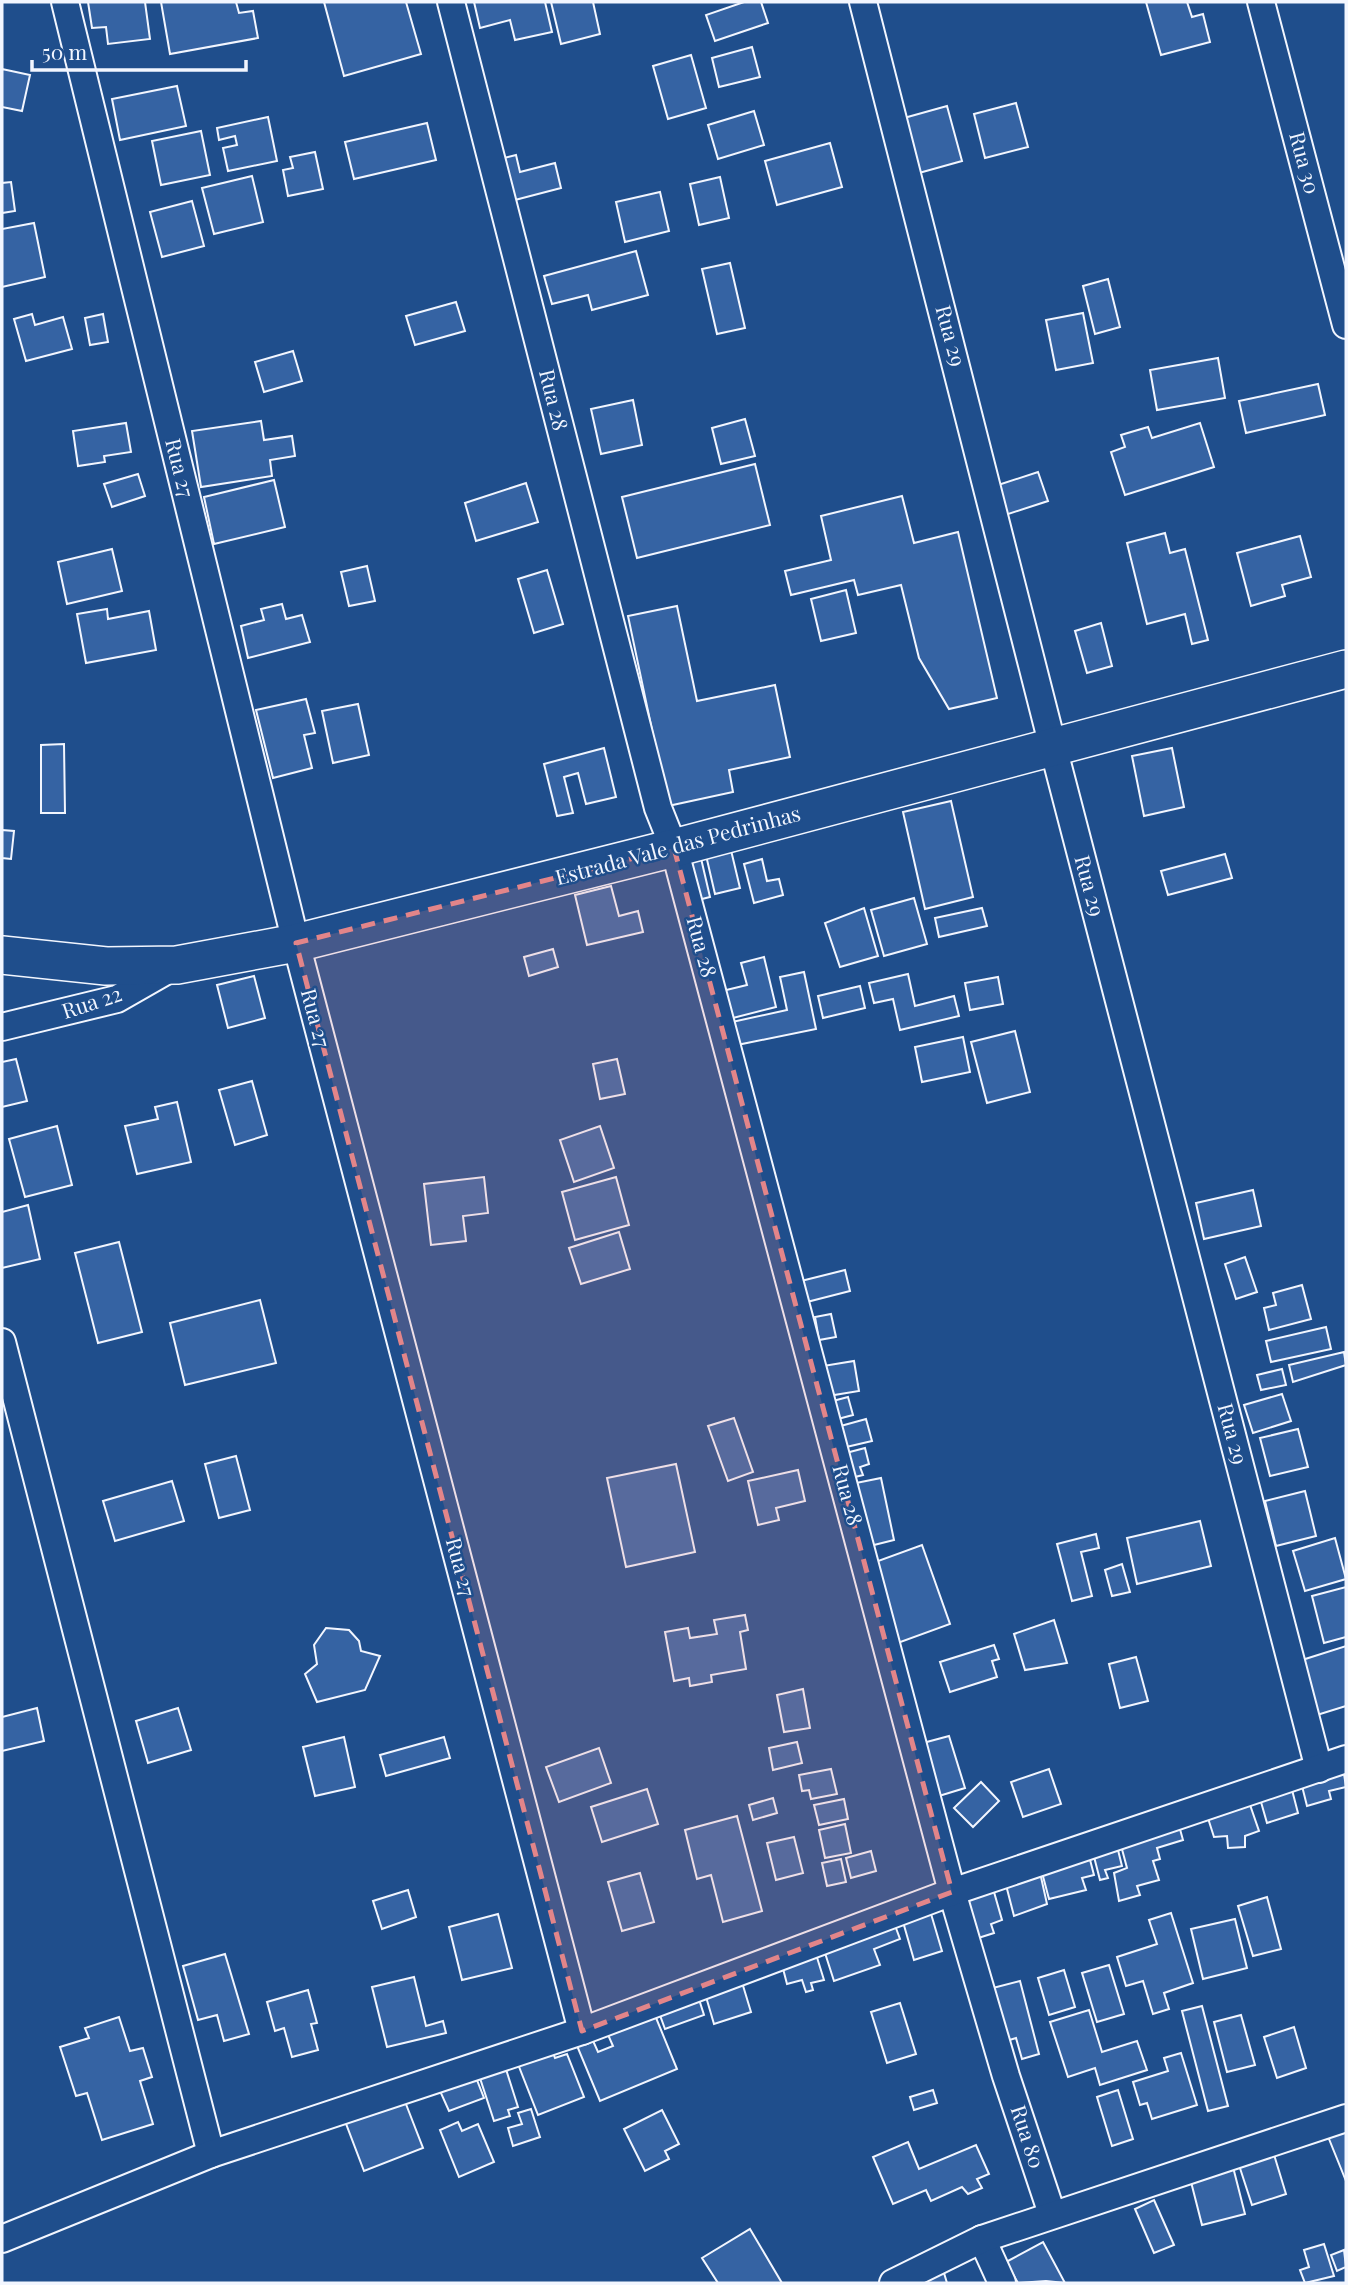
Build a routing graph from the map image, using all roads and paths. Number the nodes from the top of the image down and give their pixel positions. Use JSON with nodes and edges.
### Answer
{"nodes":[{"id":1,"x":65,"y":2,"type":"edge"},
{"id":2,"x":451,"y":2,"type":"edge"},
{"id":3,"x":863,"y":2,"type":"edge"},
{"id":4,"x":1261,"y":2,"type":"edge"},
{"id":5,"x":1346,"y":325,"type":"edge"},
{"id":6,"x":1346,"y":669,"type":"edge"},
{"id":7,"x":1053,"y":747,"type":"junction"},
{"id":8,"x":674,"y":848,"type":"junction"},
{"id":9,"x":296,"y":943,"type":"junction"},
{"id":10,"x":2,"y":955,"type":"edge"},
{"id":11,"x":177,"y":965,"type":"junction"},
{"id":12,"x":2,"y":1027,"type":"edge"},
{"id":13,"x":2,"y":1342,"type":"edge"},
{"id":14,"x":1346,"y":1759,"type":"edge"},
{"id":15,"x":1319,"y":1769,"type":"junction"},
{"id":16,"x":952,"y":1892,"type":"junction"},
{"id":17,"x":582,"y":2031,"type":"junction"},
{"id":18,"x":1346,"y":2118,"type":"edge"},
{"id":19,"x":211,"y":2154,"type":"junction"},
{"id":20,"x":1052,"y":2214,"type":"junction"},
{"id":21,"x":2,"y":2239,"type":"edge"},
{"id":22,"x":982,"y":2239,"type":"junction"},
{"id":23,"x":893,"y":2283,"type":"edge"},
{"id":24,"x":1002,"y":2283,"type":"edge"}],
"edges":[{"from":1,"to":9,"type":"street","name":"Rua 27"},
{"from":2,"to":8,"type":"street","name":"Rua 28"},
{"from":3,"to":7,"type":"street","name":"Rua 29"},
{"from":4,"to":5,"type":"street","name":"Rua 30"},
{"from":6,"to":7,"type":"main road","name":"Estrada Vale das Pedrinhas"},
{"from":7,"to":8,"type":"main road","name":"Estrada Vale das Pedrinhas"},
{"from":7,"to":15,"type":"street","name":"Rua 29"},
{"from":8,"to":9,"type":"main road","name":"Estrada Vale das Pedrinhas"},
{"from":8,"to":16,"type":"street","name":"Rua 28"},
{"from":9,"to":11,"type":"main road","name":"Estrada Vale das Pedrinhas"},
{"from":9,"to":17,"type":"street","name":"Rua 27"},
{"from":10,"to":11,"type":"main road","name":"Estrada Vale das Pedrinhas"},
{"from":11,"to":12,"type":"street","name":"Rua 22"},
{"from":13,"to":19,"type":"street"},
{"from":14,"to":15,"type":"street"},
{"from":15,"to":16,"type":"street"},
{"from":16,"to":17,"type":"street"},
{"from":16,"to":20,"type":"street","name":"Rua 80"},
{"from":17,"to":19,"type":"street"},
{"from":18,"to":20,"type":"street"},
{"from":19,"to":21,"type":"street"},
{"from":20,"to":22,"type":"street"},
{"from":22,"to":23,"type":"street"},
{"from":22,"to":24,"type":"street"}]}
